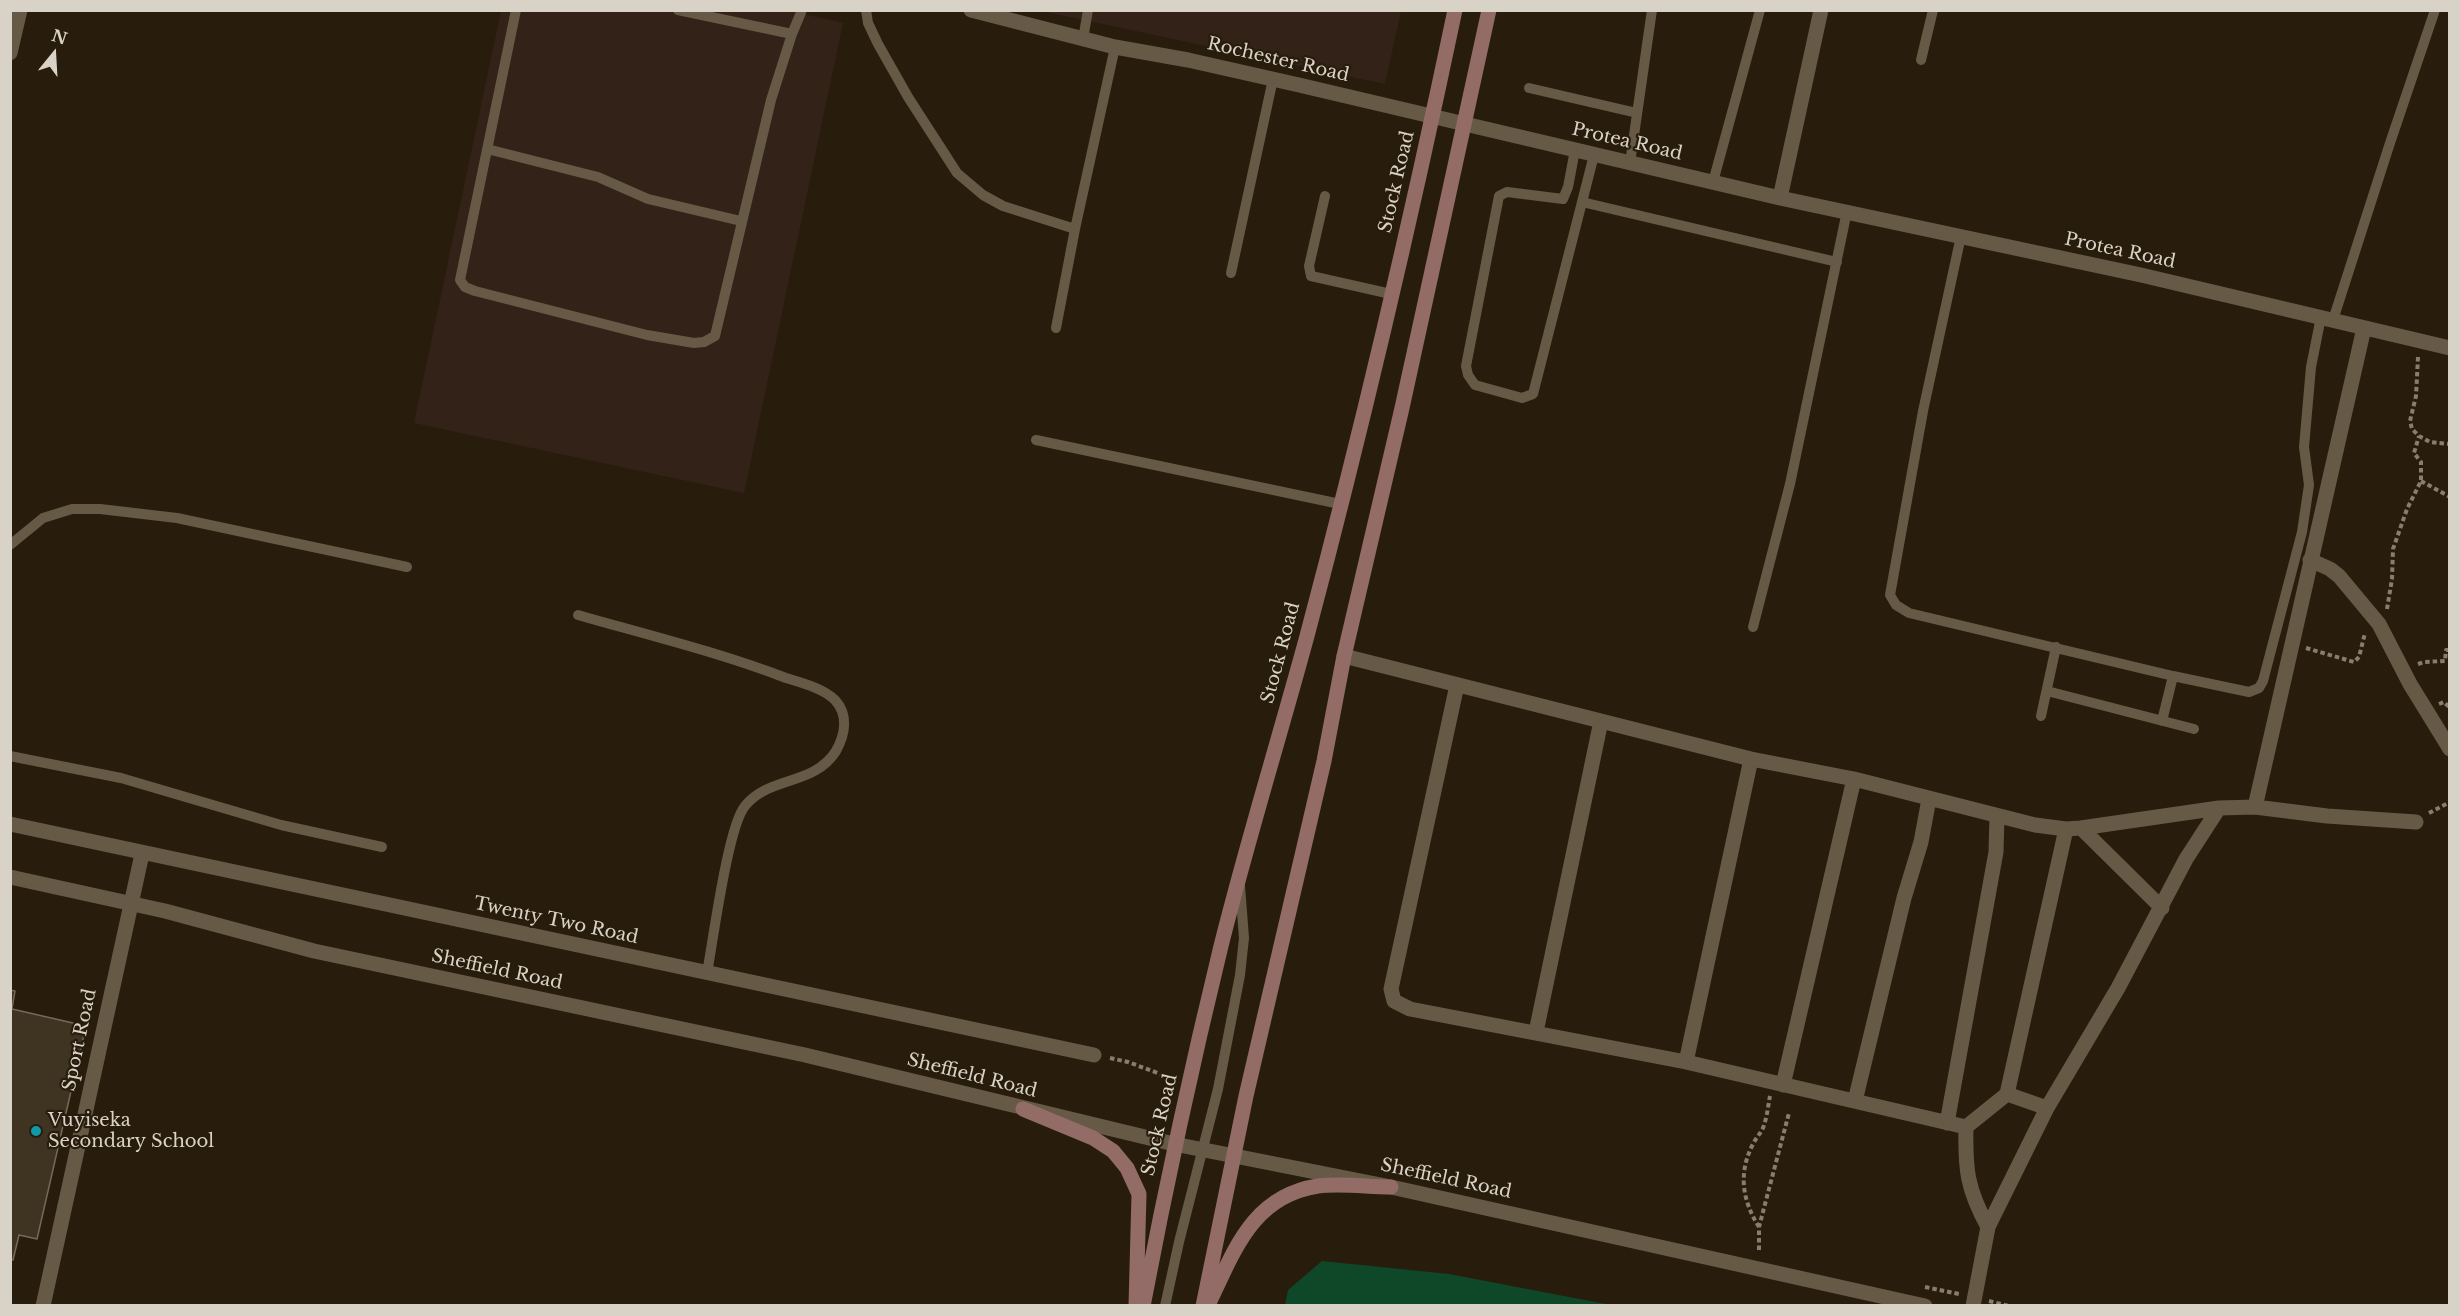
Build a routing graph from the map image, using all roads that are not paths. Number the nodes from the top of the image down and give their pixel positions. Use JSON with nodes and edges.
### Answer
{"nodes":[{"id":1,"x":20,"y":10,"type":"edge"},
{"id":2,"x":516,"y":10,"type":"edge"},
{"id":3,"x":678,"y":10,"type":"edge"},
{"id":4,"x":802,"y":10,"type":"edge"},
{"id":5,"x":866,"y":10,"type":"edge"},
{"id":6,"x":971,"y":10,"type":"edge"},
{"id":7,"x":1088,"y":10,"type":"edge"},
{"id":8,"x":1455,"y":10,"type":"edge"},
{"id":9,"x":1489,"y":10,"type":"edge"},
{"id":10,"x":1652,"y":10,"type":"edge"},
{"id":11,"x":1760,"y":10,"type":"edge"},
{"id":12,"x":1821,"y":10,"type":"edge"},
{"id":13,"x":1933,"y":10,"type":"edge"},
{"id":14,"x":2435,"y":10,"type":"edge"},
{"id":15,"x":792,"y":34,"type":"junction"},
{"id":16,"x":1083,"y":39,"type":"junction"},
{"id":17,"x":1115,"y":47,"type":"junction"},
{"id":18,"x":10,"y":53,"type":"edge"},
{"id":19,"x":1921,"y":60,"type":"dead end"},
{"id":20,"x":1273,"y":79,"type":"junction"},
{"id":21,"x":1528,"y":88,"type":"dead end"},
{"id":22,"x":1637,"y":113,"type":"junction"},
{"id":23,"x":1432,"y":115,"type":"junction"},
{"id":24,"x":1465,"y":124,"type":"junction"},
{"id":25,"x":487,"y":149,"type":"junction"},
{"id":26,"x":1575,"y":150,"type":"junction"},
{"id":27,"x":1594,"y":155,"type":"junction"},
{"id":28,"x":1630,"y":163,"type":"junction"},
{"id":29,"x":1713,"y":182,"type":"junction"},
{"id":30,"x":1325,"y":196,"type":"dead end"},
{"id":31,"x":1780,"y":198,"type":"junction"},
{"id":32,"x":1582,"y":202,"type":"junction"},
{"id":33,"x":1847,"y":212,"type":"junction"},
{"id":34,"x":741,"y":221,"type":"junction"},
{"id":35,"x":1075,"y":228,"type":"junction"},
{"id":36,"x":1961,"y":236,"type":"junction"},
{"id":37,"x":1837,"y":262,"type":"junction"},
{"id":38,"x":1231,"y":273,"type":"dead end"},
{"id":39,"x":1391,"y":294,"type":"junction"},
{"id":40,"x":2327,"y":319,"type":"junction"},
{"id":41,"x":1056,"y":328,"type":"dead end"},
{"id":42,"x":2364,"y":328,"type":"junction"},
{"id":43,"x":2450,"y":348,"type":"edge"},
{"id":44,"x":1036,"y":440,"type":"dead end"},
{"id":45,"x":1340,"y":504,"type":"junction"},
{"id":46,"x":10,"y":545,"type":"edge"},
{"id":47,"x":2310,"y":560,"type":"junction"},
{"id":48,"x":407,"y":567,"type":"dead end"},
{"id":49,"x":578,"y":615,"type":"dead end"},
{"id":50,"x":1753,"y":627,"type":"dead end"},
{"id":51,"x":2056,"y":647,"type":"junction"},
{"id":52,"x":1344,"y":656,"type":"junction"},
{"id":53,"x":2173,"y":676,"type":"junction"},
{"id":54,"x":1457,"y":685,"type":"junction"},
{"id":55,"x":2046,"y":691,"type":"junction"},
{"id":56,"x":2041,"y":716,"type":"dead end"},
{"id":57,"x":1601,"y":721,"type":"junction"},
{"id":58,"x":2162,"y":721,"type":"junction"},
{"id":59,"x":2194,"y":729,"type":"dead end"},
{"id":60,"x":2450,"y":749,"type":"edge"},
{"id":61,"x":10,"y":756,"type":"edge"},
{"id":62,"x":1751,"y":759,"type":"junction"},
{"id":63,"x":1854,"y":780,"type":"junction"},
{"id":64,"x":1929,"y":799,"type":"junction"},
{"id":65,"x":2255,"y":807,"type":"junction"},
{"id":66,"x":2219,"y":808,"type":"junction"},
{"id":67,"x":1997,"y":816,"type":"junction"},
{"id":68,"x":2416,"y":822,"type":"road end"},
{"id":69,"x":10,"y":824,"type":"edge"},
{"id":70,"x":2074,"y":828,"type":"junction"},
{"id":71,"x":382,"y":847,"type":"dead end"},
{"id":72,"x":142,"y":854,"type":"junction"},
{"id":73,"x":10,"y":877,"type":"edge"},
{"id":74,"x":1239,"y":882,"type":"junction"},
{"id":75,"x":129,"y":902,"type":"junction"},
{"id":76,"x":2162,"y":908,"type":"junction"},
{"id":77,"x":707,"y":973,"type":"junction"},
{"id":78,"x":1536,"y":1032,"type":"junction"},
{"id":79,"x":1094,"y":1055,"type":"road end"},
{"id":80,"x":1686,"y":1062,"type":"junction"},
{"id":81,"x":1778,"y":1084,"type":"junction"},
{"id":82,"x":2007,"y":1094,"type":"junction"},
{"id":83,"x":1855,"y":1101,"type":"junction"},
{"id":84,"x":2047,"y":1108,"type":"junction"},
{"id":85,"x":1023,"y":1109,"type":"junction"},
{"id":86,"x":1947,"y":1123,"type":"junction"},
{"id":87,"x":1966,"y":1127,"type":"junction"},
{"id":88,"x":1174,"y":1144,"type":"junction"},
{"id":89,"x":1202,"y":1150,"type":"junction"},
{"id":90,"x":1234,"y":1156,"type":"junction"},
{"id":91,"x":1391,"y":1187,"type":"junction"},
{"id":92,"x":1988,"y":1227,"type":"junction"},
{"id":93,"x":43,"y":1305,"type":"edge"},
{"id":94,"x":1136,"y":1305,"type":"edge"},
{"id":95,"x":1143,"y":1305,"type":"edge"},
{"id":96,"x":1165,"y":1305,"type":"edge"},
{"id":97,"x":1203,"y":1305,"type":"edge"},
{"id":98,"x":1208,"y":1305,"type":"edge"},
{"id":99,"x":1925,"y":1305,"type":"edge"},
{"id":100,"x":1973,"y":1305,"type":"edge"}],
"edges":[{"from":1,"to":18,"type":"street"},
{"from":2,"to":25,"type":"lane"},
{"from":3,"to":15,"type":"lane"},
{"from":4,"to":15,"type":"lane"},
{"from":5,"to":35,"type":"lane"},
{"from":6,"to":16,"type":"street","name":"Rochester Road"},
{"from":7,"to":16,"type":"lane"},
{"from":8,"to":23,"type":"main road","name":"Stock Road"},
{"from":9,"to":24,"type":"main road"},
{"from":10,"to":22,"type":"lane"},
{"from":11,"to":29,"type":"lane"},
{"from":12,"to":31,"type":"street"},
{"from":13,"to":19,"type":"lane"},
{"from":14,"to":40,"type":"lane"},
{"from":15,"to":34,"type":"lane"},
{"from":16,"to":17,"type":"street","name":"Rochester Road"},
{"from":17,"to":20,"type":"street","name":"Rochester Road"},
{"from":17,"to":35,"type":"lane"},
{"from":20,"to":23,"type":"street","name":"Rochester Road"},
{"from":20,"to":38,"type":"lane"},
{"from":21,"to":22,"type":"lane"},
{"from":22,"to":28,"type":"lane"},
{"from":23,"to":24,"type":"street","name":"Rochester Road"},
{"from":23,"to":39,"type":"main road","name":"Stock Road"},
{"from":24,"to":26,"type":"street","name":"Protea Road"},
{"from":24,"to":52,"type":"main road"},
{"from":25,"to":34,"type":"lane"},
{"from":25,"to":34,"type":"lane"},
{"from":26,"to":27,"type":"street","name":"Protea Road"},
{"from":26,"to":32,"type":"lane"},
{"from":27,"to":28,"type":"street","name":"Protea Road"},
{"from":27,"to":32,"type":"lane"},
{"from":28,"to":29,"type":"street","name":"Protea Road"},
{"from":29,"to":31,"type":"street","name":"Protea Road"},
{"from":30,"to":39,"type":"lane"},
{"from":31,"to":33,"type":"street","name":"Protea Road"},
{"from":32,"to":37,"type":"lane"},
{"from":33,"to":36,"type":"street","name":"Protea Road"},
{"from":33,"to":37,"type":"lane"},
{"from":35,"to":41,"type":"lane"},
{"from":36,"to":40,"type":"street","name":"Protea Road"},
{"from":36,"to":51,"type":"lane"},
{"from":37,"to":50,"type":"lane"},
{"from":39,"to":45,"type":"main road","name":"Stock Road"},
{"from":40,"to":42,"type":"street","name":"Protea Road"},
{"from":40,"to":53,"type":"lane"},
{"from":42,"to":43,"type":"street","name":"Protea Road"},
{"from":42,"to":47,"type":"street"},
{"from":44,"to":45,"type":"lane"},
{"from":45,"to":74,"type":"main road","name":"Stock Road"},
{"from":46,"to":48,"type":"lane"},
{"from":47,"to":60,"type":"street"},
{"from":47,"to":65,"type":"street"},
{"from":49,"to":77,"type":"lane"},
{"from":51,"to":53,"type":"lane"},
{"from":51,"to":55,"type":"lane"},
{"from":52,"to":54,"type":"street"},
{"from":52,"to":90,"type":"main road"},
{"from":53,"to":58,"type":"lane"},
{"from":54,"to":57,"type":"street"},
{"from":54,"to":78,"type":"street"},
{"from":55,"to":56,"type":"lane"},
{"from":55,"to":58,"type":"lane"},
{"from":57,"to":62,"type":"street"},
{"from":57,"to":78,"type":"street"},
{"from":58,"to":59,"type":"lane"},
{"from":61,"to":71,"type":"lane"},
{"from":62,"to":63,"type":"street"},
{"from":62,"to":80,"type":"street"},
{"from":63,"to":64,"type":"street"},
{"from":63,"to":81,"type":"street"},
{"from":64,"to":67,"type":"street"},
{"from":64,"to":83,"type":"street"},
{"from":65,"to":66,"type":"street"},
{"from":65,"to":68,"type":"street"},
{"from":66,"to":70,"type":"street"},
{"from":66,"to":76,"type":"street"},
{"from":67,"to":70,"type":"street"},
{"from":67,"to":86,"type":"street"},
{"from":69,"to":72,"type":"street","name":"Twenty Two Road"},
{"from":70,"to":76,"type":"street"},
{"from":70,"to":82,"type":"street"},
{"from":72,"to":75,"type":"street","name":"Sport Road"},
{"from":72,"to":77,"type":"street","name":"Twenty Two Road"},
{"from":73,"to":75,"type":"street","name":"Sheffield Road"},
{"from":74,"to":88,"type":"main road","name":"Stock Road"},
{"from":74,"to":89,"type":"lane"},
{"from":75,"to":85,"type":"street","name":"Sheffield Road"},
{"from":75,"to":93,"type":"street","name":"Sport Road"},
{"from":76,"to":84,"type":"street"},
{"from":77,"to":79,"type":"street","name":"Twenty Two Road"},
{"from":78,"to":80,"type":"street"},
{"from":80,"to":81,"type":"street"},
{"from":81,"to":83,"type":"street"},
{"from":82,"to":84,"type":"street"},
{"from":82,"to":87,"type":"street"},
{"from":83,"to":86,"type":"street"},
{"from":84,"to":92,"type":"street"},
{"from":85,"to":88,"type":"street","name":"Sheffield Road"},
{"from":85,"to":94,"type":"main road"},
{"from":86,"to":87,"type":"street"},
{"from":87,"to":92,"type":"street"},
{"from":88,"to":89,"type":"street","name":"Sheffield Road"},
{"from":88,"to":95,"type":"main road","name":"Stock Road"},
{"from":89,"to":90,"type":"street","name":"Sheffield Road"},
{"from":89,"to":96,"type":"lane"},
{"from":90,"to":91,"type":"street","name":"Sheffield Road"},
{"from":90,"to":97,"type":"main road"},
{"from":91,"to":98,"type":"main road"},
{"from":91,"to":99,"type":"street","name":"Sheffield Road"},
{"from":92,"to":100,"type":"street"}]}
